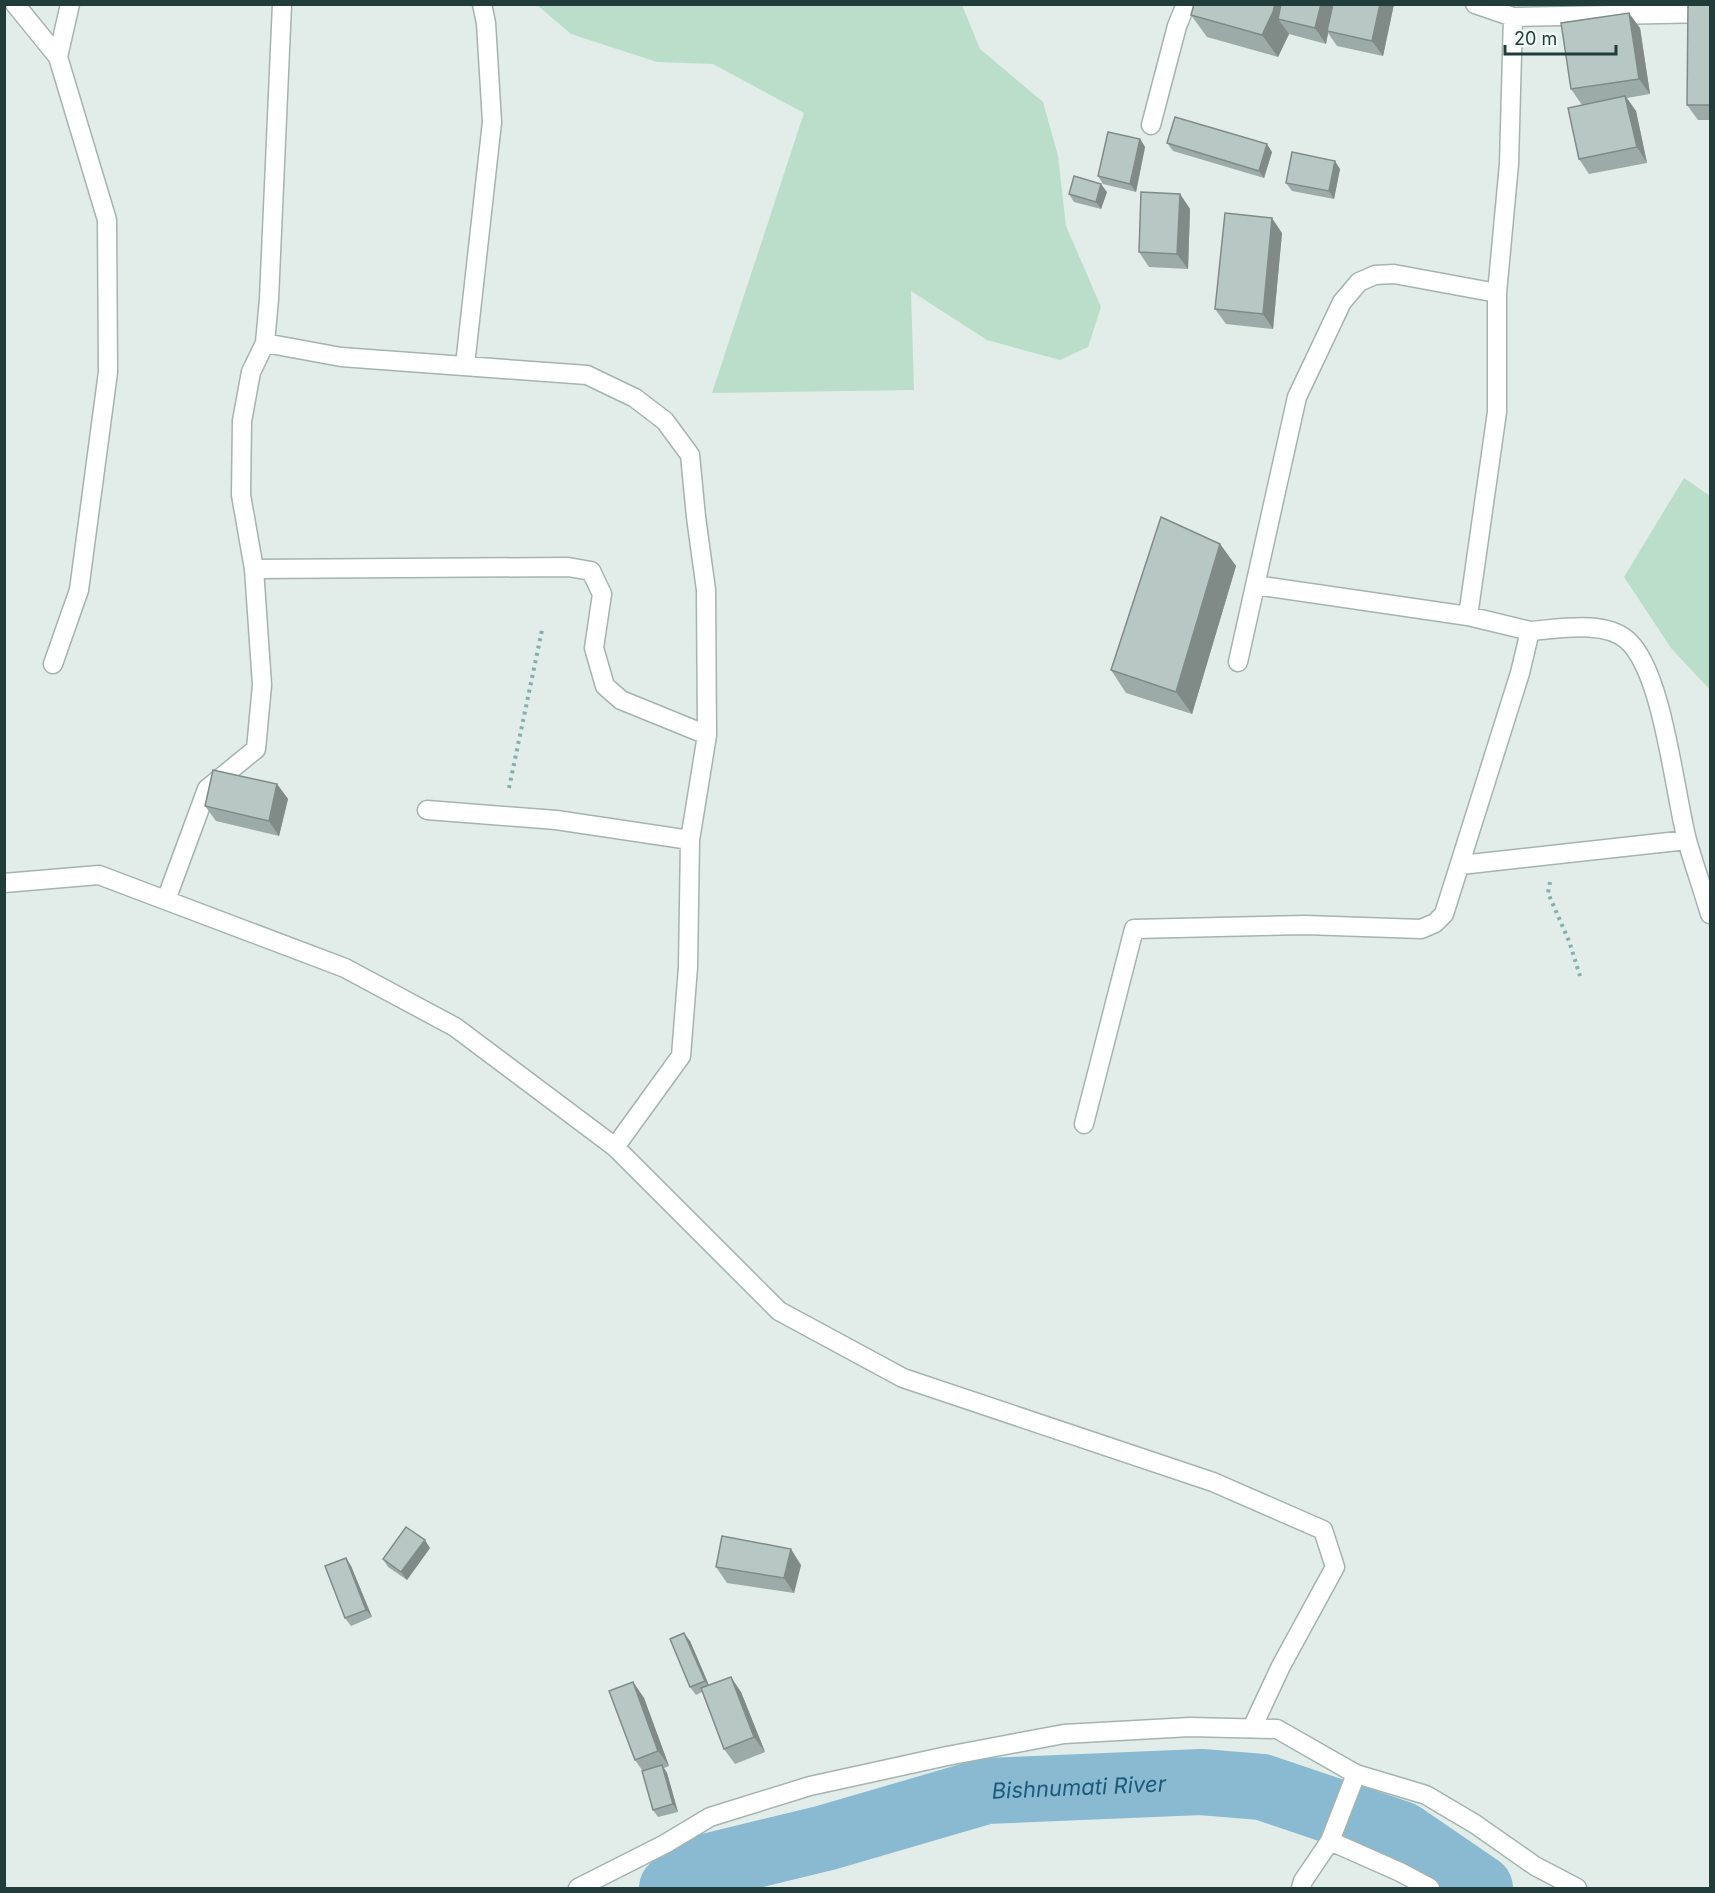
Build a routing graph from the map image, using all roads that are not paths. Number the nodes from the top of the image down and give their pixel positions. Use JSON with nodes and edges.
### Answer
{"nodes":[{"id":1,"x":15,"y":4,"type":"edge"},
{"id":2,"x":70,"y":4,"type":"edge"},
{"id":3,"x":282,"y":4,"type":"edge"},
{"id":4,"x":482,"y":4,"type":"edge"},
{"id":5,"x":1186,"y":4,"type":"edge"},
{"id":6,"x":1475,"y":4,"type":"edge"},
{"id":7,"x":1710,"y":13,"type":"edge"},
{"id":8,"x":1514,"y":17,"type":"junction"},
{"id":9,"x":58,"y":57,"type":"junction"},
{"id":10,"x":1151,"y":125,"type":"dead end"},
{"id":11,"x":1497,"y":293,"type":"junction"},
{"id":12,"x":265,"y":343,"type":"junction"},
{"id":13,"x":465,"y":364,"type":"junction"},
{"id":14,"x":254,"y":569,"type":"junction"},
{"id":15,"x":1255,"y":585,"type":"junction"},
{"id":16,"x":1468,"y":616,"type":"junction"},
{"id":17,"x":1530,"y":631,"type":"junction"},
{"id":18,"x":1238,"y":662,"type":"dead end"},
{"id":19,"x":53,"y":664,"type":"dead end"},
{"id":20,"x":708,"y":735,"type":"junction"},
{"id":21,"x":427,"y":810,"type":"dead end"},
{"id":22,"x":690,"y":840,"type":"junction"},
{"id":23,"x":1687,"y":840,"type":"junction"},
{"id":24,"x":1461,"y":865,"type":"junction"},
{"id":25,"x":4,"y":883,"type":"edge"},
{"id":26,"x":166,"y":900,"type":"junction"},
{"id":27,"x":1710,"y":914,"type":"edge"},
{"id":28,"x":1084,"y":1124,"type":"dead end"},
{"id":29,"x":615,"y":1147,"type":"junction"},
{"id":30,"x":1252,"y":1728,"type":"junction"},
{"id":31,"x":1356,"y":1774,"type":"junction"},
{"id":32,"x":1330,"y":1841,"type":"junction"},
{"id":33,"x":578,"y":1888,"type":"edge"},
{"id":34,"x":1301,"y":1888,"type":"edge"},
{"id":35,"x":1430,"y":1888,"type":"edge"},
{"id":36,"x":1577,"y":1888,"type":"edge"}],
"edges":[{"from":1,"to":9,"type":"street"},
{"from":2,"to":9,"type":"street"},
{"from":3,"to":12,"type":"street"},
{"from":4,"to":13,"type":"street"},
{"from":5,"to":10,"type":"street"},
{"from":6,"to":8,"type":"street"},
{"from":7,"to":8,"type":"street"},
{"from":8,"to":11,"type":"street"},
{"from":9,"to":19,"type":"street"},
{"from":11,"to":15,"type":"street"},
{"from":11,"to":16,"type":"street"},
{"from":12,"to":13,"type":"street"},
{"from":12,"to":14,"type":"street"},
{"from":13,"to":20,"type":"street"},
{"from":14,"to":20,"type":"street"},
{"from":14,"to":26,"type":"street"},
{"from":15,"to":16,"type":"street"},
{"from":15,"to":18,"type":"street"},
{"from":16,"to":17,"type":"street"},
{"from":17,"to":23,"type":"street"},
{"from":17,"to":24,"type":"street"},
{"from":20,"to":22,"type":"street"},
{"from":21,"to":22,"type":"street"},
{"from":22,"to":29,"type":"street"},
{"from":23,"to":24,"type":"street"},
{"from":23,"to":27,"type":"street"},
{"from":24,"to":28,"type":"street"},
{"from":25,"to":26,"type":"street"},
{"from":26,"to":29,"type":"street"},
{"from":29,"to":30,"type":"street"},
{"from":30,"to":31,"type":"street"},
{"from":30,"to":33,"type":"street"},
{"from":31,"to":32,"type":"street"},
{"from":31,"to":36,"type":"street"},
{"from":32,"to":34,"type":"street"},
{"from":32,"to":35,"type":"street"}]}
